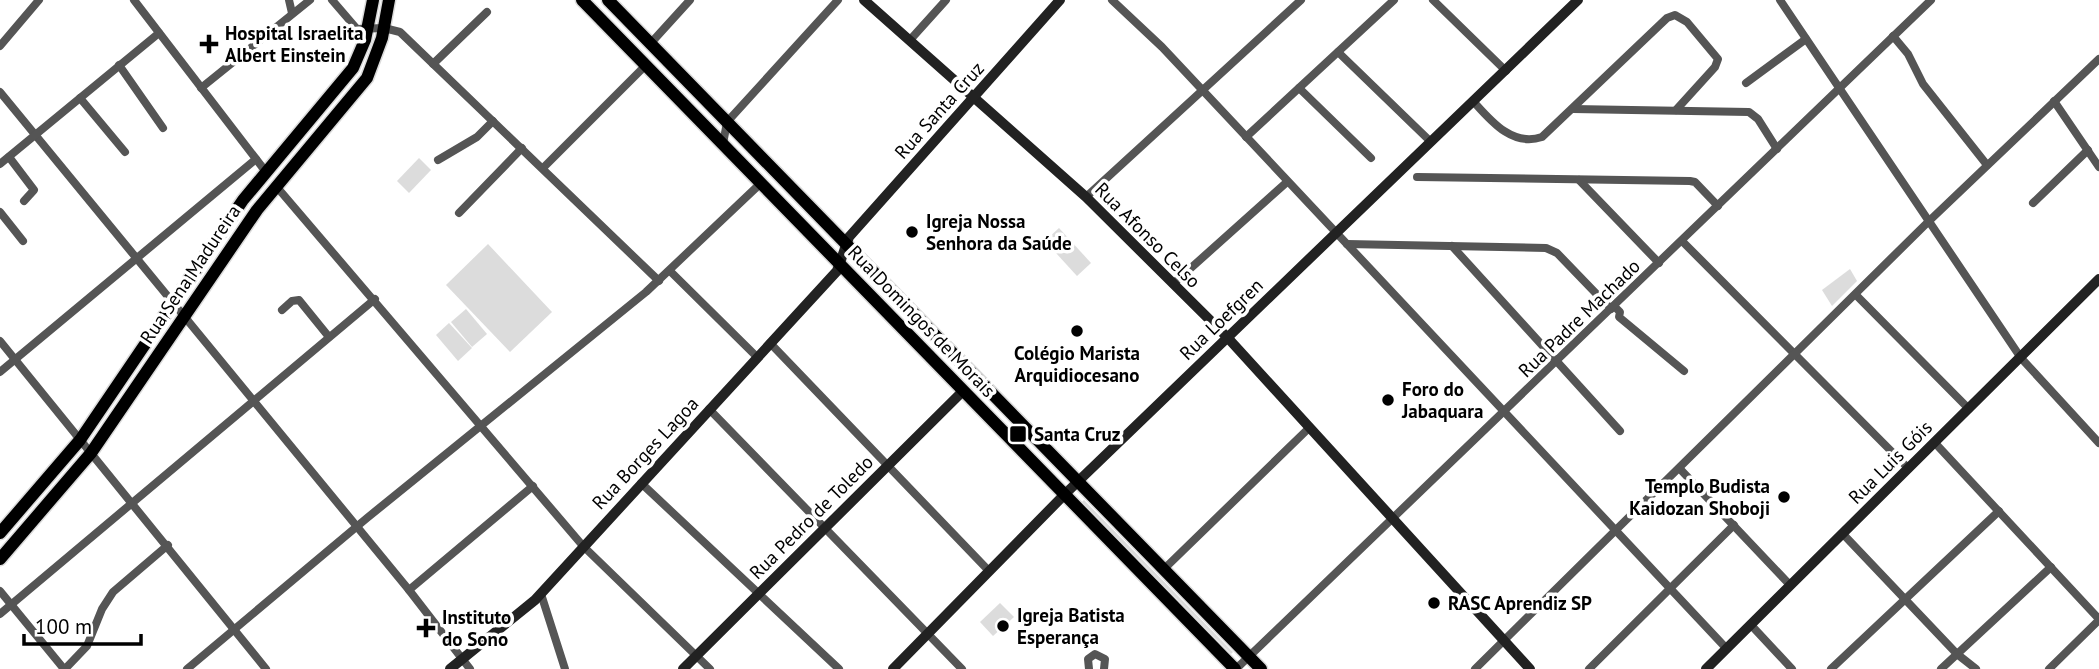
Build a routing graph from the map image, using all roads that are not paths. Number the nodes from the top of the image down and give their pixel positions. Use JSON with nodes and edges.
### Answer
{"nodes":[{"id":1,"x":134,"y":0,"type":"edge"},
{"id":2,"x":289,"y":0,"type":"edge"},
{"id":3,"x":310,"y":0,"type":"edge"},
{"id":4,"x":332,"y":0,"type":"edge"},
{"id":5,"x":373,"y":0,"type":"edge"},
{"id":6,"x":389,"y":0,"type":"edge"},
{"id":7,"x":582,"y":0,"type":"edge"},
{"id":8,"x":608,"y":0,"type":"edge"},
{"id":9,"x":690,"y":0,"type":"edge"},
{"id":10,"x":838,"y":0,"type":"edge"},
{"id":11,"x":864,"y":0,"type":"edge"},
{"id":12,"x":946,"y":0,"type":"edge"},
{"id":13,"x":1060,"y":0,"type":"edge"},
{"id":14,"x":1112,"y":0,"type":"edge"},
{"id":15,"x":1301,"y":0,"type":"edge"},
{"id":16,"x":1394,"y":0,"type":"edge"},
{"id":17,"x":1433,"y":0,"type":"edge"},
{"id":18,"x":1780,"y":0,"type":"edge"},
{"id":19,"x":1931,"y":0,"type":"edge"},
{"id":20,"x":37,"y":1,"type":"edge"},
{"id":21,"x":1574,"y":2,"type":"edge"},
{"id":22,"x":487,"y":12,"type":"dead end"},
{"id":23,"x":292,"y":13,"type":"junction"},
{"id":24,"x":384,"y":28,"type":"junction"},
{"id":25,"x":367,"y":29,"type":"junction"},
{"id":26,"x":159,"y":33,"type":"junction"},
{"id":27,"x":1893,"y":36,"type":"junction"},
{"id":28,"x":1806,"y":38,"type":"junction"},
{"id":29,"x":910,"y":40,"type":"junction"},
{"id":30,"x":650,"y":44,"type":"junction"},
{"id":31,"x":0,"y":46,"type":"edge"},
{"id":32,"x":1338,"y":52,"type":"junction"},
{"id":33,"x":2099,"y":59,"type":"edge"},
{"id":34,"x":433,"y":64,"type":"junction"},
{"id":35,"x":119,"y":65,"type":"junction"},
{"id":36,"x":646,"y":65,"type":"junction"},
{"id":37,"x":1506,"y":71,"type":"junction"},
{"id":38,"x":1746,"y":83,"type":"dead end"},
{"id":39,"x":201,"y":88,"type":"junction"},
{"id":40,"x":1299,"y":88,"type":"junction"},
{"id":41,"x":1839,"y":89,"type":"junction"},
{"id":42,"x":1202,"y":91,"type":"junction"},
{"id":43,"x":0,"y":92,"type":"edge"},
{"id":44,"x":975,"y":97,"type":"junction"},
{"id":45,"x":80,"y":98,"type":"junction"},
{"id":46,"x":1473,"y":101,"type":"junction"},
{"id":47,"x":2054,"y":101,"type":"junction"},
{"id":48,"x":1573,"y":108,"type":"junction"},
{"id":49,"x":1676,"y":110,"type":"junction"},
{"id":50,"x":494,"y":121,"type":"junction"},
{"id":51,"x":727,"y":122,"type":"junction"},
{"id":52,"x":163,"y":128,"type":"dead end"},
{"id":53,"x":36,"y":134,"type":"junction"},
{"id":54,"x":1246,"y":137,"type":"junction"},
{"id":55,"x":723,"y":144,"type":"junction"},
{"id":56,"x":1428,"y":145,"type":"junction"},
{"id":57,"x":522,"y":148,"type":"junction"},
{"id":58,"x":1777,"y":149,"type":"junction"},
{"id":59,"x":2088,"y":150,"type":"junction"},
{"id":60,"x":125,"y":152,"type":"dead end"},
{"id":61,"x":9,"y":157,"type":"junction"},
{"id":62,"x":1371,"y":158,"type":"dead end"},
{"id":63,"x":256,"y":159,"type":"junction"},
{"id":64,"x":438,"y":160,"type":"dead end"},
{"id":65,"x":0,"y":164,"type":"edge"},
{"id":66,"x":1987,"y":165,"type":"junction"},
{"id":67,"x":2099,"y":167,"type":"edge"},
{"id":68,"x":543,"y":168,"type":"junction"},
{"id":69,"x":266,"y":172,"type":"junction"},
{"id":70,"x":1417,"y":177,"type":"dead end"},
{"id":71,"x":1579,"y":180,"type":"junction"},
{"id":72,"x":1287,"y":182,"type":"junction"},
{"id":73,"x":761,"y":183,"type":"junction"},
{"id":74,"x":276,"y":187,"type":"junction"},
{"id":75,"x":1086,"y":197,"type":"junction"},
{"id":76,"x":24,"y":201,"type":"dead end"},
{"id":77,"x":2033,"y":203,"type":"dead end"},
{"id":78,"x":1718,"y":206,"type":"junction"},
{"id":79,"x":0,"y":212,"type":"edge"},
{"id":80,"x":458,"y":213,"type":"dead end"},
{"id":81,"x":1927,"y":223,"type":"junction"},
{"id":82,"x":1337,"y":234,"type":"junction"},
{"id":83,"x":23,"y":241,"type":"dead end"},
{"id":84,"x":1682,"y":241,"type":"junction"},
{"id":85,"x":845,"y":244,"type":"junction"},
{"id":86,"x":1347,"y":244,"type":"junction"},
{"id":87,"x":1452,"y":246,"type":"junction"},
{"id":88,"x":136,"y":256,"type":"junction"},
{"id":89,"x":840,"y":263,"type":"junction"},
{"id":90,"x":1659,"y":263,"type":"junction"},
{"id":91,"x":670,"y":271,"type":"junction"},
{"id":92,"x":2099,"y":279,"type":"edge"},
{"id":93,"x":659,"y":281,"type":"junction"},
{"id":94,"x":1173,"y":284,"type":"junction"},
{"id":95,"x":1856,"y":295,"type":"junction"},
{"id":96,"x":375,"y":299,"type":"junction"},
{"id":97,"x":174,"y":302,"type":"junction"},
{"id":98,"x":1613,"y":307,"type":"junction"},
{"id":99,"x":282,"y":310,"type":"dead end"},
{"id":100,"x":186,"y":317,"type":"junction"},
{"id":101,"x":330,"y":337,"type":"junction"},
{"id":102,"x":1227,"y":337,"type":"junction"},
{"id":103,"x":0,"y":341,"type":"edge"},
{"id":104,"x":770,"y":343,"type":"junction"},
{"id":105,"x":757,"y":357,"type":"junction"},
{"id":106,"x":1794,"y":357,"type":"junction"},
{"id":107,"x":2021,"y":358,"type":"junction"},
{"id":108,"x":15,"y":359,"type":"junction"},
{"id":109,"x":1559,"y":359,"type":"junction"},
{"id":110,"x":1684,"y":371,"type":"dead end"},
{"id":111,"x":0,"y":372,"type":"edge"},
{"id":112,"x":963,"y":391,"type":"junction"},
{"id":113,"x":253,"y":400,"type":"junction"},
{"id":114,"x":709,"y":409,"type":"junction"},
{"id":115,"x":1969,"y":410,"type":"junction"},
{"id":116,"x":1505,"y":411,"type":"junction"},
{"id":117,"x":481,"y":425,"type":"junction"},
{"id":118,"x":1309,"y":428,"type":"junction"},
{"id":119,"x":1620,"y":431,"type":"dead end"},
{"id":120,"x":80,"y":440,"type":"junction"},
{"id":121,"x":2098,"y":441,"type":"edge"},
{"id":122,"x":1935,"y":443,"type":"junction"},
{"id":123,"x":91,"y":453,"type":"junction"},
{"id":124,"x":888,"y":465,"type":"junction"},
{"id":125,"x":1908,"y":468,"type":"junction"},
{"id":126,"x":1680,"y":469,"type":"junction"},
{"id":127,"x":1077,"y":482,"type":"junction"},
{"id":128,"x":640,"y":483,"type":"junction"},
{"id":129,"x":533,"y":486,"type":"junction"},
{"id":130,"x":1065,"y":494,"type":"junction"},
{"id":131,"x":132,"y":501,"type":"junction"},
{"id":132,"x":1999,"y":511,"type":"junction"},
{"id":133,"x":1393,"y":519,"type":"junction"},
{"id":134,"x":1734,"y":525,"type":"junction"},
{"id":135,"x":357,"y":526,"type":"junction"},
{"id":136,"x":825,"y":527,"type":"junction"},
{"id":137,"x":1617,"y":530,"type":"junction"},
{"id":138,"x":0,"y":533,"type":"edge"},
{"id":139,"x":1843,"y":534,"type":"junction"},
{"id":140,"x":168,"y":545,"type":"junction"},
{"id":141,"x":583,"y":546,"type":"junction"},
{"id":142,"x":0,"y":559,"type":"edge"},
{"id":143,"x":2051,"y":566,"type":"junction"},
{"id":144,"x":1163,"y":570,"type":"junction"},
{"id":145,"x":989,"y":571,"type":"junction"},
{"id":146,"x":1790,"y":585,"type":"junction"},
{"id":147,"x":1671,"y":589,"type":"junction"},
{"id":148,"x":409,"y":590,"type":"junction"},
{"id":149,"x":0,"y":591,"type":"edge"},
{"id":150,"x":541,"y":594,"type":"junction"},
{"id":151,"x":758,"y":594,"type":"junction"},
{"id":152,"x":1905,"y":599,"type":"junction"},
{"id":153,"x":11,"y":604,"type":"junction"},
{"id":154,"x":0,"y":614,"type":"edge"},
{"id":155,"x":2099,"y":620,"type":"edge"},
{"id":156,"x":1751,"y":625,"type":"junction"},
{"id":157,"x":234,"y":629,"type":"junction"},
{"id":158,"x":927,"y":634,"type":"junction"},
{"id":159,"x":1504,"y":641,"type":"junction"},
{"id":160,"x":1726,"y":648,"type":"junction"},
{"id":161,"x":1956,"y":654,"type":"junction"},
{"id":162,"x":696,"y":656,"type":"junction"},
{"id":163,"x":1249,"y":657,"type":"junction"},
{"id":164,"x":462,"y":659,"type":"junction"},
{"id":165,"x":64,"y":669,"type":"edge"},
{"id":166,"x":187,"y":669,"type":"edge"},
{"id":167,"x":266,"y":669,"type":"edge"},
{"id":168,"x":450,"y":669,"type":"edge"},
{"id":169,"x":470,"y":669,"type":"edge"},
{"id":170,"x":565,"y":669,"type":"edge"},
{"id":171,"x":683,"y":669,"type":"edge"},
{"id":172,"x":709,"y":669,"type":"edge"},
{"id":173,"x":839,"y":669,"type":"edge"},
{"id":174,"x":893,"y":669,"type":"edge"},
{"id":175,"x":962,"y":669,"type":"edge"},
{"id":176,"x":1089,"y":669,"type":"edge"},
{"id":177,"x":1104,"y":669,"type":"edge"},
{"id":178,"x":1235,"y":669,"type":"edge"},
{"id":179,"x":1261,"y":669,"type":"edge"},
{"id":180,"x":1475,"y":669,"type":"edge"},
{"id":181,"x":1530,"y":669,"type":"edge"},
{"id":182,"x":1589,"y":669,"type":"edge"},
{"id":183,"x":1706,"y":669,"type":"edge"},
{"id":184,"x":1792,"y":669,"type":"edge"},
{"id":185,"x":1831,"y":669,"type":"edge"},
{"id":186,"x":1941,"y":669,"type":"edge"},
{"id":187,"x":1976,"y":669,"type":"edge"},
{"id":188,"x":2049,"y":669,"type":"edge"}],
"edges":[{"from":1,"to":26,"type":"street"},
{"from":2,"to":23,"type":"street"},
{"from":3,"to":23,"type":"street"},
{"from":4,"to":25,"type":"street"},
{"from":5,"to":25,"type":"main road","name":"Rua Sena Madureira"},
{"from":6,"to":24,"type":"main road","name":"Rua Sena Madureira"},
{"from":7,"to":36,"type":"main road","name":"Rua Domingos de Morais"},
{"from":8,"to":30,"type":"main road","name":"Rua Domingos de Morais"},
{"from":9,"to":30,"type":"street"},
{"from":10,"to":51,"type":"street"},
{"from":11,"to":29,"type":"street","name":"Rua Afonso Celso"},
{"from":12,"to":29,"type":"street"},
{"from":13,"to":44,"type":"street","name":"Rua Santa Cruz"},
{"from":14,"to":42,"type":"street"},
{"from":15,"to":42,"type":"street"},
{"from":16,"to":32,"type":"street"},
{"from":17,"to":37,"type":"street"},
{"from":18,"to":28,"type":"street"},
{"from":19,"to":27,"type":"street","name":"Rua Padre Machado"},
{"from":20,"to":31,"type":"street"},
{"from":21,"to":37,"type":"street","name":"Rua Loefgren"},
{"from":22,"to":34,"type":"street"},
{"from":23,"to":39,"type":"street"},
{"from":24,"to":25,"type":"street"},
{"from":24,"to":34,"type":"street"},
{"from":24,"to":74,"type":"main road","name":"Rua Sena Madureira"},
{"from":25,"to":69,"type":"main road","name":"Rua Sena Madureira"},
{"from":26,"to":35,"type":"street"},
{"from":26,"to":39,"type":"street"},
{"from":27,"to":41,"type":"street","name":"Rua Padre Machado"},
{"from":27,"to":66,"type":"street"},
{"from":28,"to":38,"type":"street"},
{"from":28,"to":41,"type":"street"},
{"from":29,"to":44,"type":"street","name":"Rua Afonso Celso"},
{"from":30,"to":51,"type":"main road","name":"Rua Domingos de Morais"},
{"from":32,"to":40,"type":"street"},
{"from":32,"to":56,"type":"street"},
{"from":33,"to":47,"type":"street"},
{"from":34,"to":50,"type":"street"},
{"from":35,"to":45,"type":"street"},
{"from":35,"to":52,"type":"street"},
{"from":36,"to":55,"type":"main road","name":"Rua Domingos de Morais"},
{"from":36,"to":68,"type":"street"},
{"from":37,"to":46,"type":"street","name":"Rua Loefgren"},
{"from":39,"to":63,"type":"street"},
{"from":40,"to":54,"type":"street"},
{"from":40,"to":62,"type":"street"},
{"from":41,"to":58,"type":"street","name":"Rua Padre Machado"},
{"from":41,"to":81,"type":"street"},
{"from":42,"to":54,"type":"street"},
{"from":42,"to":75,"type":"street"},
{"from":43,"to":53,"type":"street"},
{"from":44,"to":75,"type":"street","name":"Rua Afonso Celso"},
{"from":44,"to":85,"type":"street","name":"Rua Santa Cruz"},
{"from":45,"to":53,"type":"street"},
{"from":45,"to":60,"type":"street"},
{"from":46,"to":48,"type":"street"},
{"from":46,"to":56,"type":"street","name":"Rua Loefgren"},
{"from":47,"to":59,"type":"street"},
{"from":47,"to":66,"type":"street"},
{"from":48,"to":49,"type":"street"},
{"from":48,"to":49,"type":"street"},
{"from":49,"to":58,"type":"street"},
{"from":50,"to":57,"type":"street"},
{"from":50,"to":64,"type":"street"},
{"from":51,"to":55,"type":"street"},
{"from":51,"to":85,"type":"main road","name":"Rua Domingos de Morais"},
{"from":53,"to":61,"type":"street"},
{"from":53,"to":88,"type":"street"},
{"from":54,"to":72,"type":"street"},
{"from":55,"to":73,"type":"main road","name":"Rua Domingos de Morais"},
{"from":56,"to":82,"type":"street","name":"Rua Loefgren"},
{"from":57,"to":68,"type":"street"},
{"from":57,"to":80,"type":"street"},
{"from":58,"to":78,"type":"street","name":"Rua Padre Machado"},
{"from":59,"to":67,"type":"street"},
{"from":59,"to":77,"type":"street"},
{"from":61,"to":65,"type":"street"},
{"from":61,"to":76,"type":"street"},
{"from":63,"to":69,"type":"street"},
{"from":63,"to":88,"type":"street"},
{"from":66,"to":81,"type":"street"},
{"from":68,"to":93,"type":"street"},
{"from":69,"to":97,"type":"main road","name":"Rua Sena Madureira"},
{"from":70,"to":71,"type":"street"},
{"from":71,"to":78,"type":"street"},
{"from":71,"to":90,"type":"street"},
{"from":72,"to":82,"type":"street"},
{"from":72,"to":94,"type":"street"},
{"from":73,"to":89,"type":"main road","name":"Rua Domingos de Morais"},
{"from":73,"to":91,"type":"street"},
{"from":74,"to":96,"type":"street"},
{"from":74,"to":100,"type":"main road","name":"Rua Sena Madureira"},
{"from":75,"to":94,"type":"street","name":"Rua Afonso Celso"},
{"from":78,"to":84,"type":"street","name":"Rua Padre Machado"},
{"from":79,"to":83,"type":"street"},
{"from":81,"to":95,"type":"street"},
{"from":81,"to":107,"type":"street"},
{"from":82,"to":86,"type":"street"},
{"from":82,"to":102,"type":"street","name":"Rua Loefgren"},
{"from":84,"to":90,"type":"street","name":"Rua Padre Machado"},
{"from":84,"to":106,"type":"street"},
{"from":85,"to":89,"type":"street","name":"Rua Borges Lagoa"},
{"from":85,"to":127,"type":"main road","name":"Rua Domingos de Morais"},
{"from":86,"to":87,"type":"street"},
{"from":86,"to":116,"type":"street"},
{"from":87,"to":98,"type":"street"},
{"from":87,"to":109,"type":"street"},
{"from":88,"to":97,"type":"street"},
{"from":88,"to":108,"type":"street"},
{"from":89,"to":104,"type":"street","name":"Rua Borges Lagoa"},
{"from":89,"to":112,"type":"main road","name":"Rua Domingos de Morais"},
{"from":90,"to":98,"type":"street","name":"Rua Padre Machado"},
{"from":91,"to":93,"type":"street"},
{"from":91,"to":105,"type":"street"},
{"from":92,"to":107,"type":"street","name":"Rua Luis Góis"},
{"from":93,"to":117,"type":"street"},
{"from":94,"to":102,"type":"street","name":"Rua Afonso Celso"},
{"from":95,"to":106,"type":"street"},
{"from":95,"to":115,"type":"street"},
{"from":96,"to":101,"type":"street"},
{"from":96,"to":117,"type":"street"},
{"from":97,"to":100,"type":"street"},
{"from":97,"to":120,"type":"main road","name":"Rua Sena Madureira"},
{"from":98,"to":109,"type":"street","name":"Rua Padre Machado"},
{"from":98,"to":110,"type":"street"},
{"from":99,"to":101,"type":"street"},
{"from":100,"to":113,"type":"street"},
{"from":100,"to":123,"type":"main road","name":"Rua Sena Madureira"},
{"from":101,"to":113,"type":"street"},
{"from":102,"to":118,"type":"street","name":"Rua Afonso Celso"},
{"from":102,"to":127,"type":"street","name":"Rua Loefgren"},
{"from":103,"to":108,"type":"street"},
{"from":104,"to":105,"type":"street","name":"Rua Borges Lagoa"},
{"from":104,"to":124,"type":"street"},
{"from":105,"to":114,"type":"street","name":"Rua Borges Lagoa"},
{"from":106,"to":125,"type":"street"},
{"from":106,"to":126,"type":"street"},
{"from":107,"to":115,"type":"street","name":"Rua Luis Góis"},
{"from":107,"to":121,"type":"street"},
{"from":108,"to":111,"type":"street"},
{"from":108,"to":120,"type":"street"},
{"from":109,"to":116,"type":"street","name":"Rua Padre Machado"},
{"from":109,"to":119,"type":"street"},
{"from":112,"to":124,"type":"street","name":"Rua Pedro de Toledo"},
{"from":112,"to":130,"type":"main road","name":"Rua Domingos de Morais"},
{"from":113,"to":131,"type":"street"},
{"from":113,"to":135,"type":"street"},
{"from":114,"to":128,"type":"street","name":"Rua Borges Lagoa"},
{"from":114,"to":136,"type":"street"},
{"from":115,"to":122,"type":"street","name":"Rua Luis Góis"},
{"from":116,"to":133,"type":"street","name":"Rua Padre Machado"},
{"from":116,"to":137,"type":"street"},
{"from":117,"to":129,"type":"street"},
{"from":117,"to":135,"type":"street"},
{"from":118,"to":133,"type":"street","name":"Rua Afonso Celso"},
{"from":118,"to":144,"type":"street"},
{"from":120,"to":123,"type":"street"},
{"from":120,"to":138,"type":"main road","name":"Rua Sena Madureira"},
{"from":122,"to":125,"type":"street","name":"Rua Luis Góis"},
{"from":122,"to":132,"type":"street"},
{"from":123,"to":131,"type":"street"},
{"from":123,"to":142,"type":"main road","name":"Rua Sena Madureira"},
{"from":124,"to":136,"type":"street","name":"Rua Pedro de Toledo"},
{"from":124,"to":145,"type":"street"},
{"from":125,"to":139,"type":"street","name":"Rua Luis Góis"},
{"from":126,"to":134,"type":"street"},
{"from":126,"to":137,"type":"street"},
{"from":127,"to":130,"type":"street","name":"Rua Loefgren"},
{"from":127,"to":144,"type":"main road","name":"Rua Domingos de Morais"},
{"from":128,"to":141,"type":"street","name":"Rua Borges Lagoa"},
{"from":128,"to":151,"type":"street"},
{"from":129,"to":141,"type":"street"},
{"from":129,"to":148,"type":"street"},
{"from":130,"to":145,"type":"street","name":"Rua Loefgren"},
{"from":130,"to":178,"type":"main road","name":"Rua Domingos de Morais"},
{"from":131,"to":140,"type":"street"},
{"from":131,"to":153,"type":"street"},
{"from":132,"to":143,"type":"street"},
{"from":132,"to":152,"type":"street"},
{"from":133,"to":159,"type":"street","name":"Rua Afonso Celso"},
{"from":133,"to":163,"type":"street","name":"Rua Padre Machado"},
{"from":134,"to":146,"type":"street"},
{"from":134,"to":147,"type":"street"},
{"from":135,"to":148,"type":"street"},
{"from":135,"to":157,"type":"street"},
{"from":136,"to":151,"type":"street","name":"Rua Pedro de Toledo"},
{"from":136,"to":158,"type":"street"},
{"from":137,"to":147,"type":"street"},
{"from":137,"to":159,"type":"street"},
{"from":139,"to":146,"type":"street","name":"Rua Luis Góis"},
{"from":139,"to":152,"type":"street"},
{"from":140,"to":157,"type":"street"},
{"from":140,"to":165,"type":"street"},
{"from":141,"to":150,"type":"street","name":"Rua Borges Lagoa"},
{"from":141,"to":162,"type":"street"},
{"from":143,"to":155,"type":"street"},
{"from":143,"to":161,"type":"street"},
{"from":144,"to":163,"type":"main road","name":"Rua Domingos de Morais"},
{"from":145,"to":158,"type":"street","name":"Rua Loefgren"},
{"from":146,"to":156,"type":"street","name":"Rua Luis Góis"},
{"from":147,"to":160,"type":"street"},
{"from":147,"to":182,"type":"street"},
{"from":148,"to":164,"type":"street"},
{"from":149,"to":153,"type":"street"},
{"from":150,"to":164,"type":"street","name":"Rua Borges Lagoa"},
{"from":150,"to":170,"type":"street"},
{"from":151,"to":162,"type":"street","name":"Rua Pedro de Toledo"},
{"from":151,"to":173,"type":"street"},
{"from":152,"to":161,"type":"street"},
{"from":152,"to":185,"type":"street"},
{"from":153,"to":154,"type":"street"},
{"from":153,"to":165,"type":"street"},
{"from":155,"to":188,"type":"street"},
{"from":156,"to":160,"type":"street","name":"Rua Luis Góis"},
{"from":156,"to":184,"type":"street"},
{"from":157,"to":166,"type":"street"},
{"from":157,"to":167,"type":"street"},
{"from":158,"to":174,"type":"street","name":"Rua Loefgren"},
{"from":158,"to":175,"type":"street"},
{"from":159,"to":180,"type":"street"},
{"from":159,"to":181,"type":"street","name":"Rua Afonso Celso"},
{"from":160,"to":183,"type":"street","name":"Rua Luis Góis"},
{"from":161,"to":186,"type":"street"},
{"from":161,"to":187,"type":"street"},
{"from":162,"to":171,"type":"street","name":"Rua Pedro de Toledo"},
{"from":162,"to":172,"type":"street"},
{"from":163,"to":178,"type":"street","name":"Rua Padre Machado"},
{"from":163,"to":179,"type":"main road","name":"Rua Domingos de Morais"},
{"from":164,"to":168,"type":"street","name":"Rua Borges Lagoa"},
{"from":164,"to":169,"type":"street"},
{"from":176,"to":177,"type":"street"}]}
